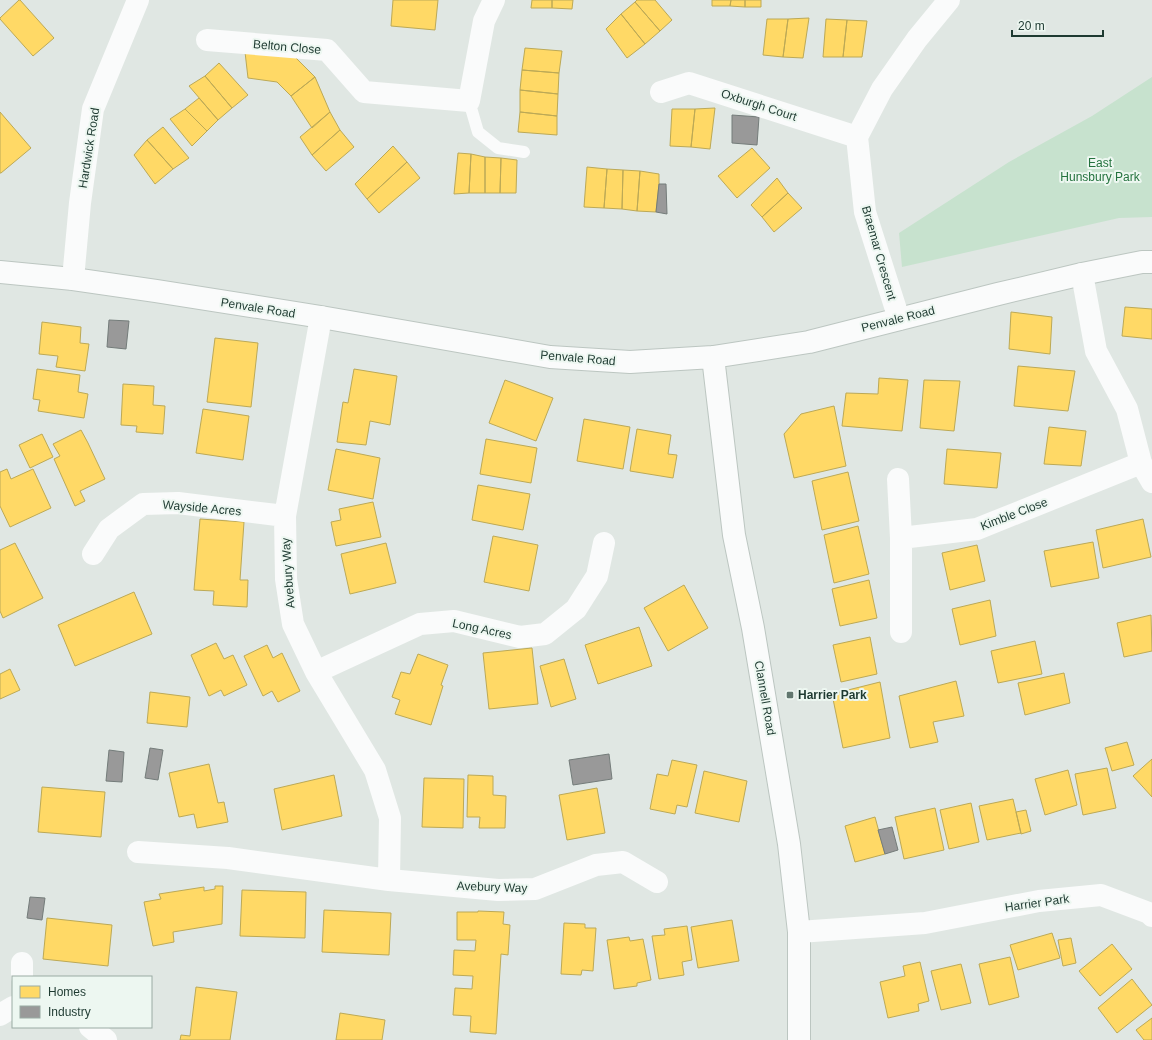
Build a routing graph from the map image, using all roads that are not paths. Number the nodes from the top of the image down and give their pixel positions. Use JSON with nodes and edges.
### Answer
{"nodes":[{"id":1,"x":138,"y":0,"type":"edge"},
{"id":2,"x":494,"y":0,"type":"edge"},
{"id":3,"x":949,"y":0,"type":"edge"},
{"id":4,"x":206,"y":40,"type":"dead end"},
{"id":5,"x":662,"y":92,"type":"dead end"},
{"id":6,"x":469,"y":101,"type":"junction"},
{"id":7,"x":857,"y":137,"type":"junction"},
{"id":8,"x":524,"y":152,"type":"dead end"},
{"id":9,"x":1152,"y":262,"type":"edge"},
{"id":10,"x":0,"y":272,"type":"edge"},
{"id":11,"x":1082,"y":274,"type":"junction"},
{"id":12,"x":73,"y":279,"type":"junction"},
{"id":13,"x":321,"y":318,"type":"junction"},
{"id":14,"x":899,"y":319,"type":"junction"},
{"id":15,"x":713,"y":357,"type":"junction"},
{"id":16,"x":1141,"y":463,"type":"junction"},
{"id":17,"x":898,"y":479,"type":"dead end"},
{"id":18,"x":1152,"y":482,"type":"edge"},
{"id":19,"x":284,"y":516,"type":"junction"},
{"id":20,"x":901,"y":538,"type":"junction"},
{"id":21,"x":604,"y":543,"type":"dead end"},
{"id":22,"x":93,"y":554,"type":"dead end"},
{"id":23,"x":901,"y":632,"type":"dead end"},
{"id":24,"x":316,"y":672,"type":"junction"},
{"id":25,"x":138,"y":852,"type":"dead end"},
{"id":26,"x":389,"y":880,"type":"junction"},
{"id":27,"x":657,"y":882,"type":"dead end"},
{"id":28,"x":1152,"y":916,"type":"edge"},
{"id":29,"x":799,"y":932,"type":"junction"},
{"id":30,"x":12,"y":1008,"type":"edge"},
{"id":31,"x":0,"y":1016,"type":"edge"},
{"id":32,"x":91,"y":1028,"type":"edge"},
{"id":33,"x":106,"y":1040,"type":"edge"},
{"id":34,"x":799,"y":1040,"type":"edge"}],
"edges":[{"from":1,"to":12,"type":"street","name":"Hardwick Road"},
{"from":2,"to":6,"type":"street"},
{"from":3,"to":7,"type":"street"},
{"from":4,"to":6,"type":"street","name":"Belton Close"},
{"from":5,"to":7,"type":"street","name":"Oxburgh Court"},
{"from":6,"to":8,"type":"lane"},
{"from":7,"to":14,"type":"street","name":"Braemar Crescent"},
{"from":9,"to":11,"type":"street","name":"Penvale Road"},
{"from":10,"to":12,"type":"street","name":"Penvale Road"},
{"from":11,"to":14,"type":"street","name":"Penvale Road"},
{"from":11,"to":16,"type":"street"},
{"from":12,"to":13,"type":"street","name":"Penvale Road"},
{"from":13,"to":15,"type":"street","name":"Penvale Road"},
{"from":13,"to":19,"type":"street","name":"Avebury Way"},
{"from":14,"to":15,"type":"street","name":"Penvale Road"},
{"from":15,"to":29,"type":"street","name":"Clannell Road"},
{"from":16,"to":18,"type":"street"},
{"from":16,"to":20,"type":"street","name":"Kimble Close"},
{"from":17,"to":20,"type":"street"},
{"from":19,"to":22,"type":"street","name":"Wayside Acres"},
{"from":19,"to":24,"type":"street","name":"Avebury Way"},
{"from":20,"to":23,"type":"street"},
{"from":21,"to":24,"type":"street","name":"Long Acres"},
{"from":24,"to":26,"type":"street","name":"Avebury Way"},
{"from":25,"to":26,"type":"street","name":"Avebury Way"},
{"from":26,"to":27,"type":"street","name":"Avebury Way"},
{"from":28,"to":29,"type":"street","name":"Harrier Park"},
{"from":29,"to":34,"type":"street","name":"Clannell Road"},
{"from":30,"to":31,"type":"street"},
{"from":32,"to":33,"type":"street"}]}
